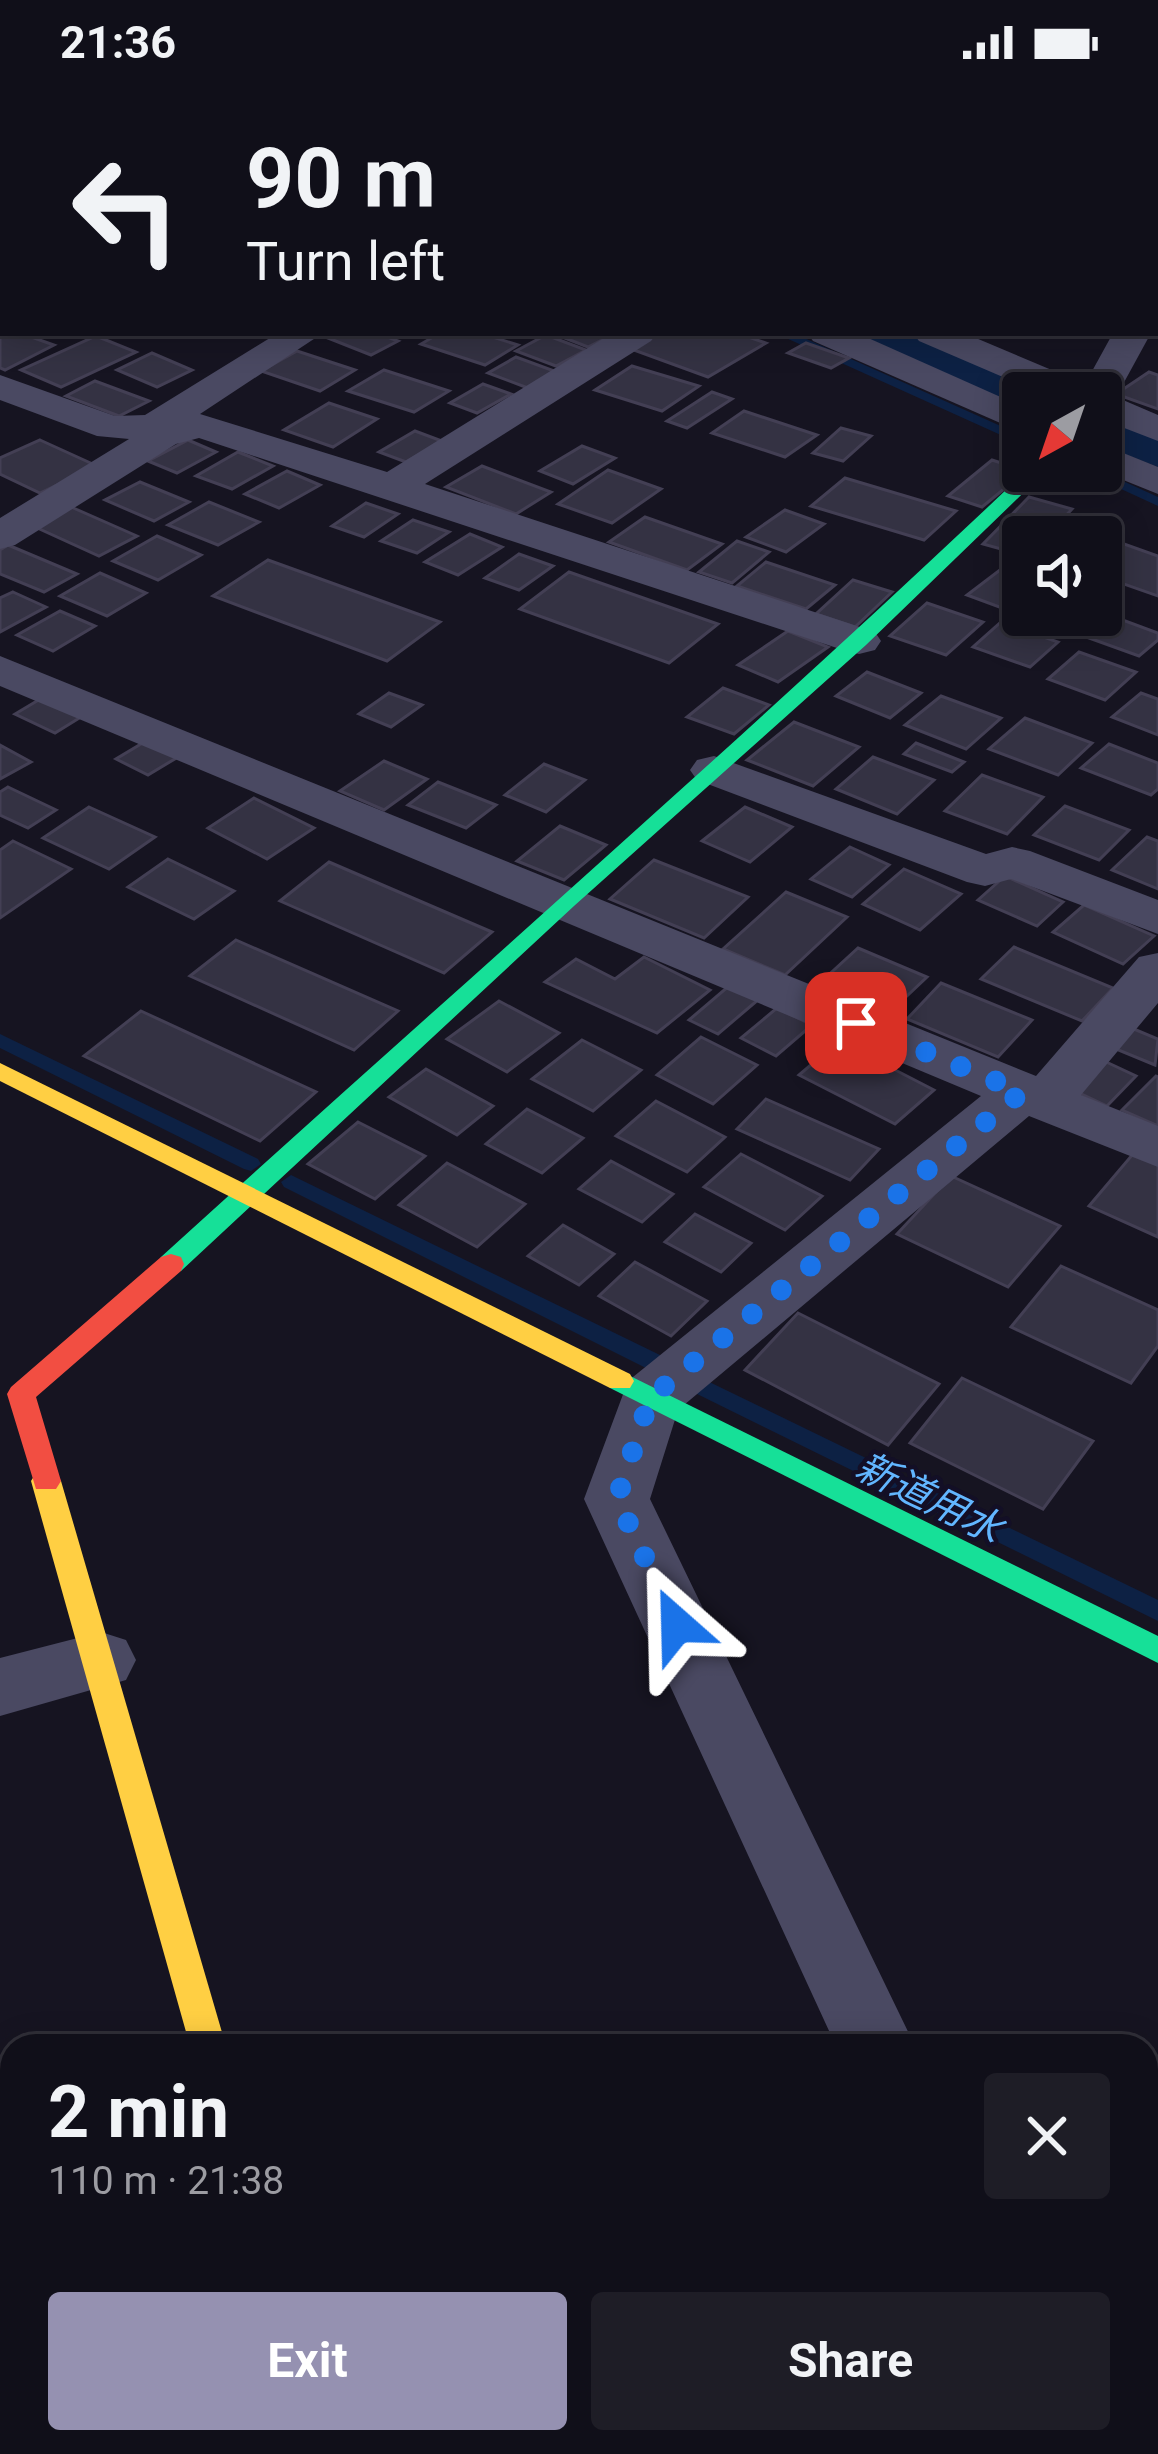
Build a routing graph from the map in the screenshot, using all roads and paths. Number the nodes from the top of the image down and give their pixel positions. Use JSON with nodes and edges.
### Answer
{"nodes":[{"id":1,"x":300,"y":336,"type":"edge"},
{"id":2,"x":633,"y":336,"type":"edge"},
{"id":3,"x":833,"y":336,"type":"edge"},
{"id":4,"x":939,"y":336,"type":"edge"},
{"id":5,"x":1130,"y":336,"type":"edge"},
{"id":6,"x":1024,"y":372,"type":"edge"},
{"id":7,"x":1111,"y":372,"type":"edge"},
{"id":8,"x":0,"y":387,"type":"edge"},
{"id":9,"x":1002,"y":412,"type":"edge"},
{"id":10,"x":1122,"y":414,"type":"edge"},
{"id":11,"x":1158,"y":429,"type":"edge"},
{"id":12,"x":158,"y":431,"type":"junction"},
{"id":13,"x":1122,"y":466,"type":"edge"},
{"id":14,"x":1158,"y":482,"type":"edge"},
{"id":15,"x":392,"y":487,"type":"junction"},
{"id":16,"x":1015,"y":492,"type":"edge"},
{"id":17,"x":0,"y":536,"type":"edge"},
{"id":18,"x":859,"y":641,"type":"junction"},
{"id":19,"x":0,"y":670,"type":"edge"},
{"id":20,"x":714,"y":770,"type":"junction"},
{"id":21,"x":566,"y":902,"type":"junction"},
{"id":22,"x":1158,"y":918,"type":"edge"},
{"id":23,"x":1158,"y":969,"type":"edge"},
{"id":24,"x":0,"y":1071,"type":"edge"},
{"id":25,"x":1033,"y":1097,"type":"junction"},
{"id":26,"x":1158,"y":1148,"type":"edge"},
{"id":27,"x":246,"y":1198,"type":"junction"},
{"id":28,"x":650,"y":1398,"type":"junction"},
{"id":29,"x":1158,"y":1650,"type":"edge"},
{"id":30,"x":100,"y":1660,"type":"junction"},
{"id":31,"x":0,"y":1688,"type":"edge"},
{"id":32,"x":205,"y":2034,"type":"edge"},
{"id":33,"x":870,"y":2034,"type":"edge"}],
"edges":[{"from":1,"to":12,"type":"street"},
{"from":2,"to":15,"type":"street"},
{"from":3,"to":9,"type":"street"},
{"from":4,"to":6,"type":"street"},
{"from":5,"to":7,"type":"street"},
{"from":8,"to":12,"type":"street"},
{"from":10,"to":11,"type":"street"},
{"from":12,"to":15,"type":"street"},
{"from":12,"to":17,"type":"street"},
{"from":13,"to":14,"type":"street"},
{"from":15,"to":18,"type":"street"},
{"from":16,"to":18,"type":"street"},
{"from":18,"to":20,"type":"street"},
{"from":19,"to":21,"type":"street"},
{"from":20,"to":21,"type":"street"},
{"from":20,"to":22,"type":"street"},
{"from":21,"to":25,"type":"street"},
{"from":21,"to":27,"type":"street"},
{"from":23,"to":25,"type":"street"},
{"from":24,"to":27,"type":"street"},
{"from":25,"to":26,"type":"street"},
{"from":25,"to":28,"type":"street"},
{"from":27,"to":28,"type":"street"},
{"from":27,"to":30,"type":"street"},
{"from":28,"to":29,"type":"street"},
{"from":28,"to":33,"type":"street"},
{"from":30,"to":31,"type":"street"},
{"from":30,"to":32,"type":"street"}]}
